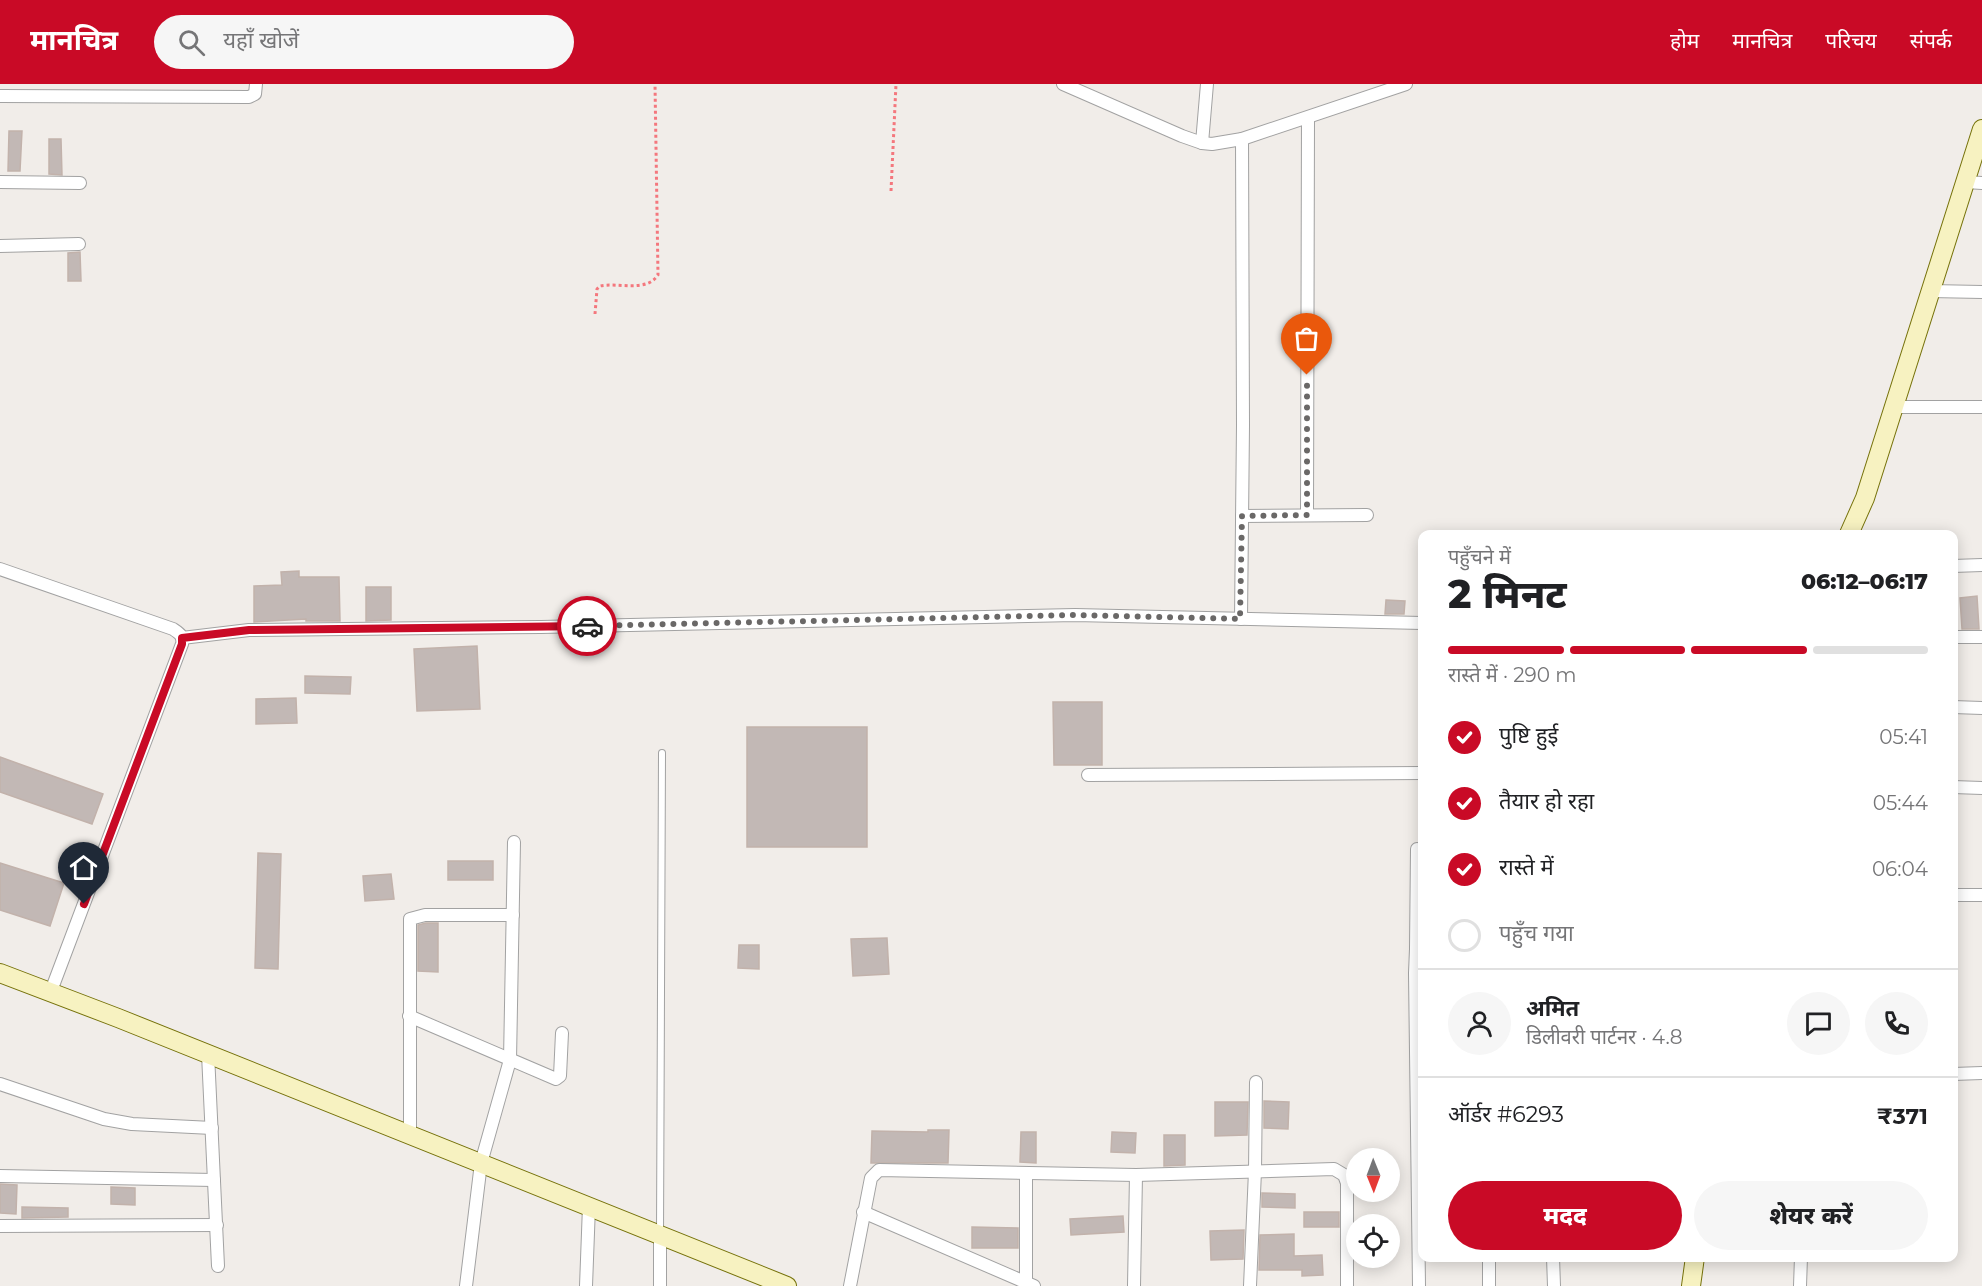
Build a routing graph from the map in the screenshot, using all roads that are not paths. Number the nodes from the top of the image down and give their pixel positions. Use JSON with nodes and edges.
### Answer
{"nodes":[{"id":1,"x":256,"y":84,"type":"edge"},
{"id":2,"x":1063,"y":84,"type":"edge"},
{"id":3,"x":1207,"y":84,"type":"edge"},
{"id":4,"x":1406,"y":84,"type":"edge"},
{"id":5,"x":0,"y":96,"type":"edge"},
{"id":6,"x":1308,"y":118,"type":"junction"},
{"id":7,"x":1982,"y":129,"type":"edge"},
{"id":8,"x":1242,"y":139,"type":"junction"},
{"id":9,"x":1202,"y":143,"type":"junction"},
{"id":10,"x":0,"y":182,"type":"edge"},
{"id":11,"x":80,"y":183,"type":"dead end"},
{"id":12,"x":1974,"y":183,"type":"edge"},
{"id":13,"x":79,"y":244,"type":"dead end"},
{"id":14,"x":0,"y":246,"type":"edge"},
{"id":15,"x":1930,"y":291,"type":"junction"},
{"id":16,"x":1982,"y":292,"type":"edge"},
{"id":17,"x":1894,"y":407,"type":"junction"},
{"id":18,"x":1982,"y":408,"type":"edge"},
{"id":19,"x":1307,"y":515,"type":"junction"},
{"id":20,"x":1366,"y":515,"type":"dead end"},
{"id":21,"x":1242,"y":516,"type":"junction"},
{"id":22,"x":1851,"y":530,"type":"edge"},
{"id":23,"x":1958,"y":566,"type":"edge"},
{"id":24,"x":1982,"y":566,"type":"edge"},
{"id":25,"x":0,"y":569,"type":"edge"},
{"id":26,"x":1240,"y":619,"type":"junction"},
{"id":27,"x":1418,"y":624,"type":"edge"},
{"id":28,"x":1958,"y":637,"type":"edge"},
{"id":29,"x":1982,"y":637,"type":"edge"},
{"id":30,"x":182,"y":638,"type":"junction"},
{"id":31,"x":1958,"y":707,"type":"edge"},
{"id":32,"x":1982,"y":708,"type":"edge"},
{"id":33,"x":662,"y":753,"type":"dead end"},
{"id":34,"x":1418,"y":773,"type":"edge"},
{"id":35,"x":1088,"y":775,"type":"dead end"},
{"id":36,"x":1958,"y":787,"type":"edge"},
{"id":37,"x":1982,"y":788,"type":"edge"},
{"id":38,"x":514,"y":842,"type":"dead end"},
{"id":39,"x":1417,"y":849,"type":"dead end"},
{"id":40,"x":1958,"y":895,"type":"edge"},
{"id":41,"x":1982,"y":895,"type":"edge"},
{"id":42,"x":1418,"y":899,"type":"edge"},
{"id":43,"x":513,"y":915,"type":"junction"},
{"id":44,"x":0,"y":973,"type":"edge"},
{"id":45,"x":51,"y":991,"type":"junction"},
{"id":46,"x":410,"y":1016,"type":"junction"},
{"id":47,"x":562,"y":1033,"type":"dead end"},
{"id":48,"x":208,"y":1054,"type":"junction"},
{"id":49,"x":510,"y":1060,"type":"junction"},
{"id":50,"x":1982,"y":1073,"type":"edge"},
{"id":51,"x":1958,"y":1074,"type":"edge"},
{"id":52,"x":1256,"y":1082,"type":"dead end"},
{"id":53,"x":0,"y":1084,"type":"edge"},
{"id":54,"x":212,"y":1128,"type":"junction"},
{"id":55,"x":410,"y":1135,"type":"junction"},
{"id":56,"x":482,"y":1163,"type":"junction"},
{"id":57,"x":1255,"y":1172,"type":"junction"},
{"id":58,"x":1026,"y":1173,"type":"junction"},
{"id":59,"x":1136,"y":1175,"type":"junction"},
{"id":60,"x":0,"y":1176,"type":"edge"},
{"id":61,"x":214,"y":1180,"type":"junction"},
{"id":62,"x":589,"y":1206,"type":"junction"},
{"id":63,"x":863,"y":1212,"type":"junction"},
{"id":64,"x":217,"y":1225,"type":"junction"},
{"id":65,"x":0,"y":1226,"type":"edge"},
{"id":66,"x":660,"y":1234,"type":"junction"},
{"id":67,"x":1419,"y":1262,"type":"edge"},
{"id":68,"x":1489,"y":1262,"type":"edge"},
{"id":69,"x":1553,"y":1262,"type":"edge"},
{"id":70,"x":1694,"y":1262,"type":"edge"},
{"id":71,"x":1801,"y":1262,"type":"edge"},
{"id":72,"x":219,"y":1266,"type":"dead end"},
{"id":73,"x":1030,"y":1284,"type":"edge"},
{"id":74,"x":466,"y":1286,"type":"edge"},
{"id":75,"x":586,"y":1286,"type":"edge"},
{"id":76,"x":660,"y":1286,"type":"edge"},
{"id":77,"x":787,"y":1286,"type":"edge"},
{"id":78,"x":850,"y":1286,"type":"edge"},
{"id":79,"x":1134,"y":1286,"type":"edge"},
{"id":80,"x":1250,"y":1286,"type":"edge"},
{"id":81,"x":1347,"y":1286,"type":"edge"},
{"id":82,"x":1419,"y":1286,"type":"edge"},
{"id":83,"x":1490,"y":1286,"type":"edge"},
{"id":84,"x":1554,"y":1286,"type":"edge"},
{"id":85,"x":1691,"y":1286,"type":"edge"},
{"id":86,"x":1800,"y":1286,"type":"edge"}],
"edges":[{"from":1,"to":5,"type":"street"},
{"from":2,"to":9,"type":"street"},
{"from":3,"to":9,"type":"street"},
{"from":4,"to":6,"type":"street"},
{"from":6,"to":8,"type":"street"},
{"from":6,"to":19,"type":"street"},
{"from":7,"to":12,"type":"street"},
{"from":8,"to":9,"type":"street"},
{"from":8,"to":21,"type":"street"},
{"from":10,"to":11,"type":"street"},
{"from":12,"to":15,"type":"street"},
{"from":13,"to":14,"type":"street"},
{"from":15,"to":16,"type":"street"},
{"from":15,"to":17,"type":"street"},
{"from":17,"to":18,"type":"street"},
{"from":17,"to":22,"type":"street"},
{"from":19,"to":20,"type":"street"},
{"from":19,"to":21,"type":"street"},
{"from":21,"to":26,"type":"street"},
{"from":23,"to":24,"type":"street"},
{"from":25,"to":30,"type":"street"},
{"from":26,"to":27,"type":"street"},
{"from":26,"to":30,"type":"street"},
{"from":28,"to":29,"type":"street"},
{"from":30,"to":45,"type":"street"},
{"from":31,"to":32,"type":"street"},
{"from":33,"to":66,"type":"lane"},
{"from":34,"to":35,"type":"street"},
{"from":36,"to":37,"type":"street"},
{"from":38,"to":43,"type":"street"},
{"from":39,"to":42,"type":"street"},
{"from":40,"to":41,"type":"street"},
{"from":43,"to":46,"type":"street"},
{"from":43,"to":49,"type":"street"},
{"from":44,"to":45,"type":"street"},
{"from":45,"to":48,"type":"street"},
{"from":46,"to":49,"type":"street"},
{"from":46,"to":55,"type":"street"},
{"from":47,"to":49,"type":"street"},
{"from":48,"to":54,"type":"street"},
{"from":48,"to":55,"type":"street"},
{"from":49,"to":56,"type":"street"},
{"from":50,"to":51,"type":"street"},
{"from":52,"to":57,"type":"street"},
{"from":53,"to":54,"type":"street"},
{"from":54,"to":61,"type":"street"},
{"from":55,"to":56,"type":"street"},
{"from":56,"to":62,"type":"street"},
{"from":56,"to":74,"type":"street"},
{"from":57,"to":59,"type":"street"},
{"from":57,"to":80,"type":"street"},
{"from":57,"to":81,"type":"street"},
{"from":58,"to":59,"type":"street"},
{"from":58,"to":63,"type":"street"},
{"from":58,"to":73,"type":"street"},
{"from":59,"to":79,"type":"street"},
{"from":60,"to":61,"type":"street"},
{"from":61,"to":64,"type":"street"},
{"from":62,"to":66,"type":"street"},
{"from":62,"to":75,"type":"street"},
{"from":63,"to":73,"type":"street"},
{"from":63,"to":78,"type":"street"},
{"from":64,"to":65,"type":"street"},
{"from":64,"to":72,"type":"street"},
{"from":66,"to":76,"type":"street"},
{"from":66,"to":77,"type":"street"},
{"from":67,"to":82,"type":"street"},
{"from":68,"to":83,"type":"street"},
{"from":69,"to":84,"type":"street"},
{"from":70,"to":85,"type":"street"},
{"from":71,"to":86,"type":"street"}]}
